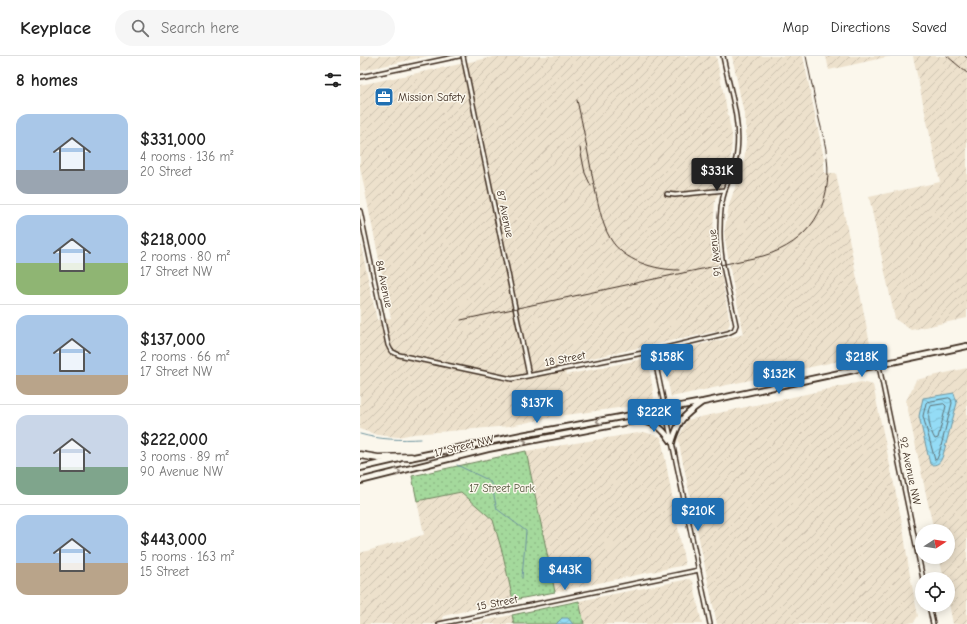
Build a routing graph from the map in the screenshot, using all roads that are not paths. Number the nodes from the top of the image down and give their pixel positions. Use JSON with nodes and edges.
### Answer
{"nodes":[{"id":1,"x":459,"y":56,"type":"edge"},
{"id":2,"x":463,"y":56,"type":"edge"},
{"id":3,"x":723,"y":56,"type":"edge"},
{"id":4,"x":360,"y":77,"type":"edge"},
{"id":5,"x":725,"y":190,"type":"junction"},
{"id":6,"x":667,"y":194,"type":"dead end"},
{"id":7,"x":360,"y":211,"type":"edge"},
{"id":8,"x":734,"y":330,"type":"joint"},
{"id":9,"x":967,"y":346,"type":"edge"},
{"id":10,"x":653,"y":351,"type":"junction"},
{"id":11,"x":398,"y":355,"type":"joint"},
{"id":12,"x":879,"y":366,"type":"junction"},
{"id":13,"x":529,"y":376,"type":"junction"},
{"id":14,"x":703,"y":402,"type":"junction"},
{"id":15,"x":665,"y":409,"type":"junction"},
{"id":16,"x":639,"y":420,"type":"junction"},
{"id":17,"x":672,"y":442,"type":"junction"},
{"id":18,"x":360,"y":454,"type":"edge"},
{"id":19,"x":411,"y":457,"type":"junction"},
{"id":20,"x":360,"y":468,"type":"edge"},
{"id":21,"x":360,"y":481,"type":"edge"},
{"id":22,"x":699,"y":570,"type":"junction"},
{"id":23,"x":922,"y":572,"type":"edge"},
{"id":24,"x":930,"y":612,"type":"edge"},
{"id":25,"x":439,"y":624,"type":"edge"},
{"id":26,"x":710,"y":624,"type":"edge"},
{"id":27,"x":928,"y":624,"type":"edge"},
{"id":28,"x":933,"y":624,"type":"edge"}],
"edges":[{"from":1,"to":4,"type":"street"},
{"from":2,"to":13,"type":"street","name":"87 Avenue"},
{"from":3,"to":5,"type":"street","name":"91 Avenue"},
{"from":5,"to":6,"type":"street"},
{"from":5,"to":8,"type":"street","name":"91 Avenue"},
{"from":7,"to":11,"type":"street","name":"84 Avenue"},
{"from":8,"to":10,"type":"street","name":"18 Street"},
{"from":9,"to":12,"type":"main road","name":"17 Street NW"},
{"from":10,"to":13,"type":"street","name":"18 Street"},
{"from":10,"to":15,"type":"street"},
{"from":11,"to":13,"type":"street","name":"18 Street"},
{"from":12,"to":14,"type":"main road","name":"17 Street NW"},
{"from":12,"to":23,"type":"street","name":"92 Avenue NW"},
{"from":14,"to":15,"type":"main road","name":"17 Street NW"},
{"from":14,"to":17,"type":"main road"},
{"from":15,"to":16,"type":"main road","name":"17 Street NW"},
{"from":15,"to":17,"type":"street"},
{"from":15,"to":19,"type":"main road","name":"17 Street NW","one_way":true},
{"from":16,"to":17,"type":"main road"},
{"from":21,"to":16,"type":"main road","name":"17 Street NW","one_way":true},
{"from":17,"to":22,"type":"street"},
{"from":18,"to":19,"type":"highway"},
{"from":19,"to":20,"type":"main road","name":"17 Street NW"},
{"from":22,"to":25,"type":"street","name":"15 Street"},
{"from":22,"to":26,"type":"street"},
{"from":24,"to":28,"type":"street"},
{"from":27,"to":28,"type":"street"}]}
